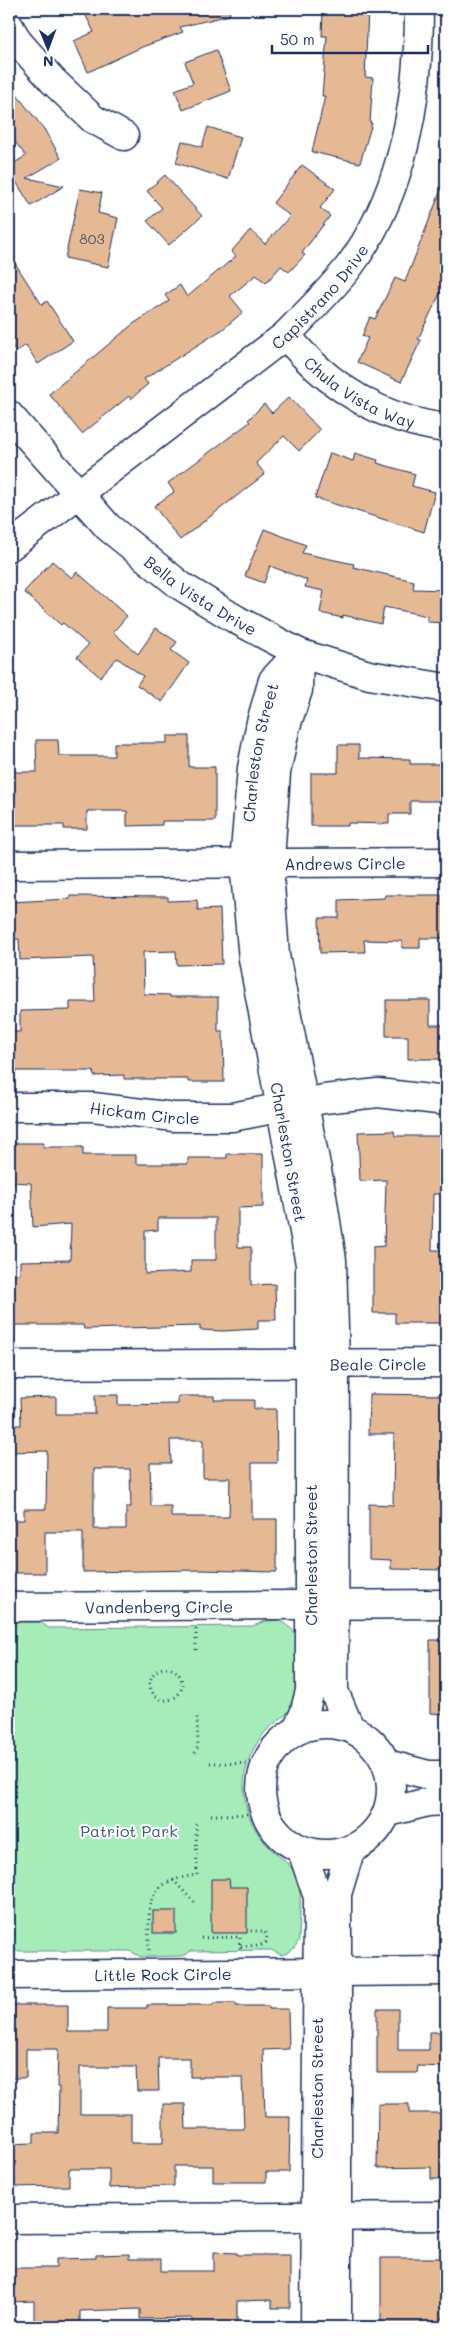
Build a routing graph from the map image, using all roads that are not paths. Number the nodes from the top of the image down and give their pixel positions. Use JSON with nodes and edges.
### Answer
{"nodes":[{"id":1,"x":419,"y":9,"type":"edge"},
{"id":2,"x":9,"y":26,"type":"edge"},
{"id":3,"x":124,"y":136,"type":"dead end"},
{"id":4,"x":286,"y":335,"type":"junction"},
{"id":5,"x":9,"y":415,"type":"edge"},
{"id":6,"x":446,"y":428,"type":"edge"},
{"id":7,"x":78,"y":495,"type":"junction"},
{"id":8,"x":9,"y":547,"type":"edge"},
{"id":9,"x":299,"y":653,"type":"junction"},
{"id":10,"x":446,"y":688,"type":"edge"},
{"id":11,"x":446,"y":862,"type":"edge"},
{"id":12,"x":257,"y":863,"type":"junction"},
{"id":13,"x":9,"y":865,"type":"edge"},
{"id":14,"x":446,"y":1101,"type":"edge"},
{"id":15,"x":292,"y":1105,"type":"junction"},
{"id":16,"x":9,"y":1107,"type":"edge"},
{"id":17,"x":322,"y":1363,"type":"junction"},
{"id":18,"x":446,"y":1363,"type":"edge"},
{"id":19,"x":9,"y":1365,"type":"edge"},
{"id":20,"x":446,"y":1604,"type":"edge"},
{"id":21,"x":323,"y":1605,"type":"junction"},
{"id":22,"x":9,"y":1607,"type":"edge"},
{"id":23,"x":349,"y":1726,"type":"junction"},
{"id":24,"x":297,"y":1729,"type":"junction"},
{"id":25,"x":387,"y":1764,"type":"junction"},
{"id":26,"x":446,"y":1775,"type":"edge"},
{"id":27,"x":446,"y":1801,"type":"edge"},
{"id":28,"x":388,"y":1812,"type":"junction"},
{"id":29,"x":302,"y":1851,"type":"junction"},
{"id":30,"x":350,"y":1851,"type":"junction"},
{"id":31,"x":446,"y":1971,"type":"edge"},
{"id":32,"x":327,"y":1972,"type":"junction"},
{"id":33,"x":9,"y":1975,"type":"edge"},
{"id":34,"x":446,"y":2216,"type":"edge"},
{"id":35,"x":326,"y":2217,"type":"junction"},
{"id":36,"x":9,"y":2219,"type":"edge"},
{"id":37,"x":315,"y":2327,"type":"edge"},
{"id":38,"x":337,"y":2327,"type":"edge"}],
"edges":[{"from":1,"to":4,"type":"street","name":"Capistrano Drive"},
{"from":2,"to":3,"type":"street"},
{"from":4,"to":6,"type":"street","name":"Chula Vista Way"},
{"from":4,"to":7,"type":"street","name":"Capistrano Drive"},
{"from":5,"to":7,"type":"street","name":"Bella Vista Drive"},
{"from":7,"to":8,"type":"street","name":"Capistrano Drive"},
{"from":7,"to":9,"type":"street","name":"Bella Vista Drive"},
{"from":9,"to":10,"type":"street","name":"Bella Vista Drive"},
{"from":9,"to":12,"type":"street","name":"Charleston Street"},
{"from":11,"to":12,"type":"street","name":"Andrews Circle"},
{"from":12,"to":13,"type":"street"},
{"from":12,"to":15,"type":"street","name":"Charleston Street"},
{"from":14,"to":15,"type":"street"},
{"from":15,"to":16,"type":"street","name":"Hickam Circle"},
{"from":15,"to":17,"type":"street","name":"Charleston Street"},
{"from":17,"to":18,"type":"street","name":"Beale Circle"},
{"from":17,"to":19,"type":"street"},
{"from":17,"to":21,"type":"street","name":"Charleston Street"},
{"from":20,"to":21,"type":"street"},
{"from":21,"to":22,"type":"street","name":"Vandenberg Circle"},
{"from":21,"to":23,"type":"street","name":"Charleston Street"},
{"from":21,"to":24,"type":"street","name":"Charleston Street"},
{"from":23,"to":24,"type":"street"},
{"from":23,"to":25,"type":"street"},
{"from":24,"to":29,"type":"street"},
{"from":25,"to":26,"type":"street"},
{"from":25,"to":28,"type":"street"},
{"from":27,"to":28,"type":"street"},
{"from":28,"to":30,"type":"street"},
{"from":29,"to":30,"type":"street"},
{"from":29,"to":32,"type":"street","name":"Charleston Street"},
{"from":30,"to":32,"type":"street","name":"Charleston Street"},
{"from":31,"to":32,"type":"street","name":"Little Rock Circle"},
{"from":32,"to":33,"type":"street","name":"Little Rock Circle"},
{"from":32,"to":35,"type":"street","name":"Charleston Street"},
{"from":34,"to":35,"type":"street"},
{"from":35,"to":36,"type":"street"},
{"from":35,"to":37,"type":"street","name":"Charleston Street"},
{"from":35,"to":38,"type":"street","name":"Charleston Street"}]}
